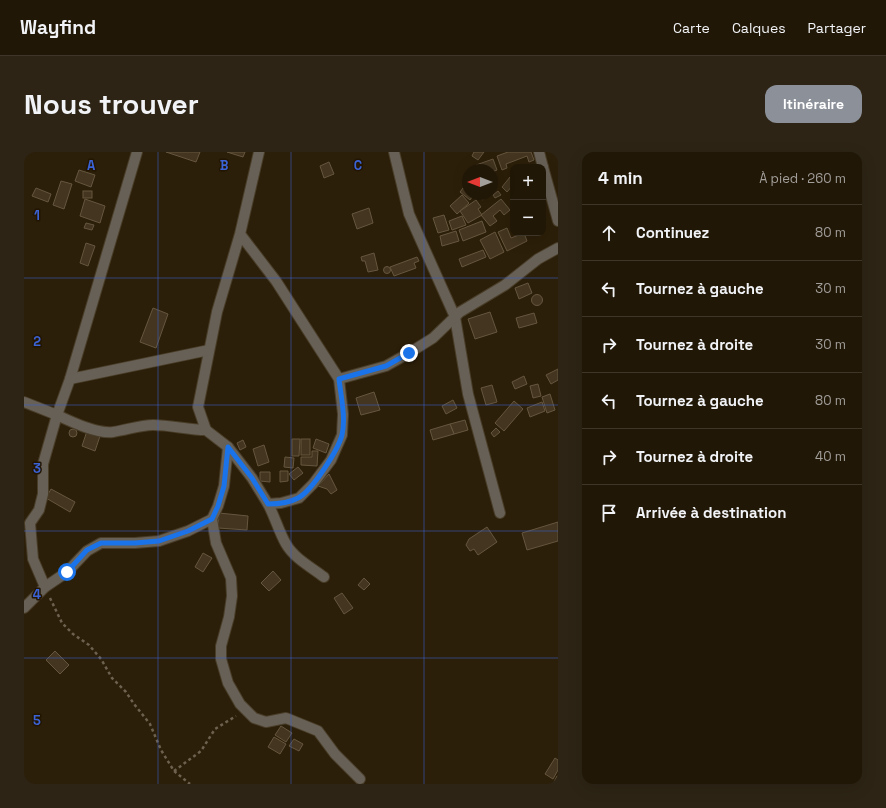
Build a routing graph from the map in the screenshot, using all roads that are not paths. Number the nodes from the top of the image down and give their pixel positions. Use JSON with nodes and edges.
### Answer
{"nodes":[{"id":1,"x":137,"y":152,"type":"edge"},
{"id":2,"x":259,"y":152,"type":"edge"},
{"id":3,"x":394,"y":152,"type":"edge"},
{"id":4,"x":539,"y":152,"type":"edge"},
{"id":5,"x":542,"y":164,"type":"edge"},
{"id":6,"x":546,"y":178,"type":"edge"},
{"id":7,"x":558,"y":221,"type":"edge"},
{"id":8,"x":240,"y":234,"type":"junction"},
{"id":9,"x":558,"y":248,"type":"edge"},
{"id":10,"x":454,"y":317,"type":"junction"},
{"id":11,"x":209,"y":350,"type":"junction"},
{"id":12,"x":70,"y":379,"type":"junction"},
{"id":13,"x":339,"y":379,"type":"junction"},
{"id":14,"x":24,"y":402,"type":"edge"},
{"id":15,"x":57,"y":415,"type":"junction"},
{"id":16,"x":206,"y":430,"type":"junction"},
{"id":17,"x":228,"y":447,"type":"junction"},
{"id":18,"x":268,"y":504,"type":"junction"},
{"id":19,"x":500,"y":513,"type":"dead end"},
{"id":20,"x":212,"y":519,"type":"junction"},
{"id":21,"x":324,"y":576,"type":"dead end"},
{"id":22,"x":44,"y":587,"type":"junction"},
{"id":23,"x":24,"y":608,"type":"edge"},
{"id":24,"x":360,"y":779,"type":"dead end"}],
"edges":[{"from":1,"to":12,"type":"street"},
{"from":2,"to":8,"type":"street"},
{"from":3,"to":10,"type":"street"},
{"from":4,"to":5,"type":"street"},
{"from":6,"to":7,"type":"street"},
{"from":8,"to":11,"type":"street"},
{"from":8,"to":13,"type":"street"},
{"from":9,"to":10,"type":"street"},
{"from":10,"to":13,"type":"street"},
{"from":10,"to":19,"type":"street"},
{"from":11,"to":12,"type":"street"},
{"from":11,"to":16,"type":"street"},
{"from":12,"to":15,"type":"street"},
{"from":13,"to":18,"type":"street"},
{"from":14,"to":15,"type":"street"},
{"from":15,"to":16,"type":"street"},
{"from":15,"to":22,"type":"street"},
{"from":16,"to":17,"type":"street"},
{"from":17,"to":18,"type":"street"},
{"from":17,"to":20,"type":"street"},
{"from":18,"to":21,"type":"street"},
{"from":20,"to":22,"type":"street"},
{"from":20,"to":24,"type":"street"},
{"from":22,"to":23,"type":"street"}]}
